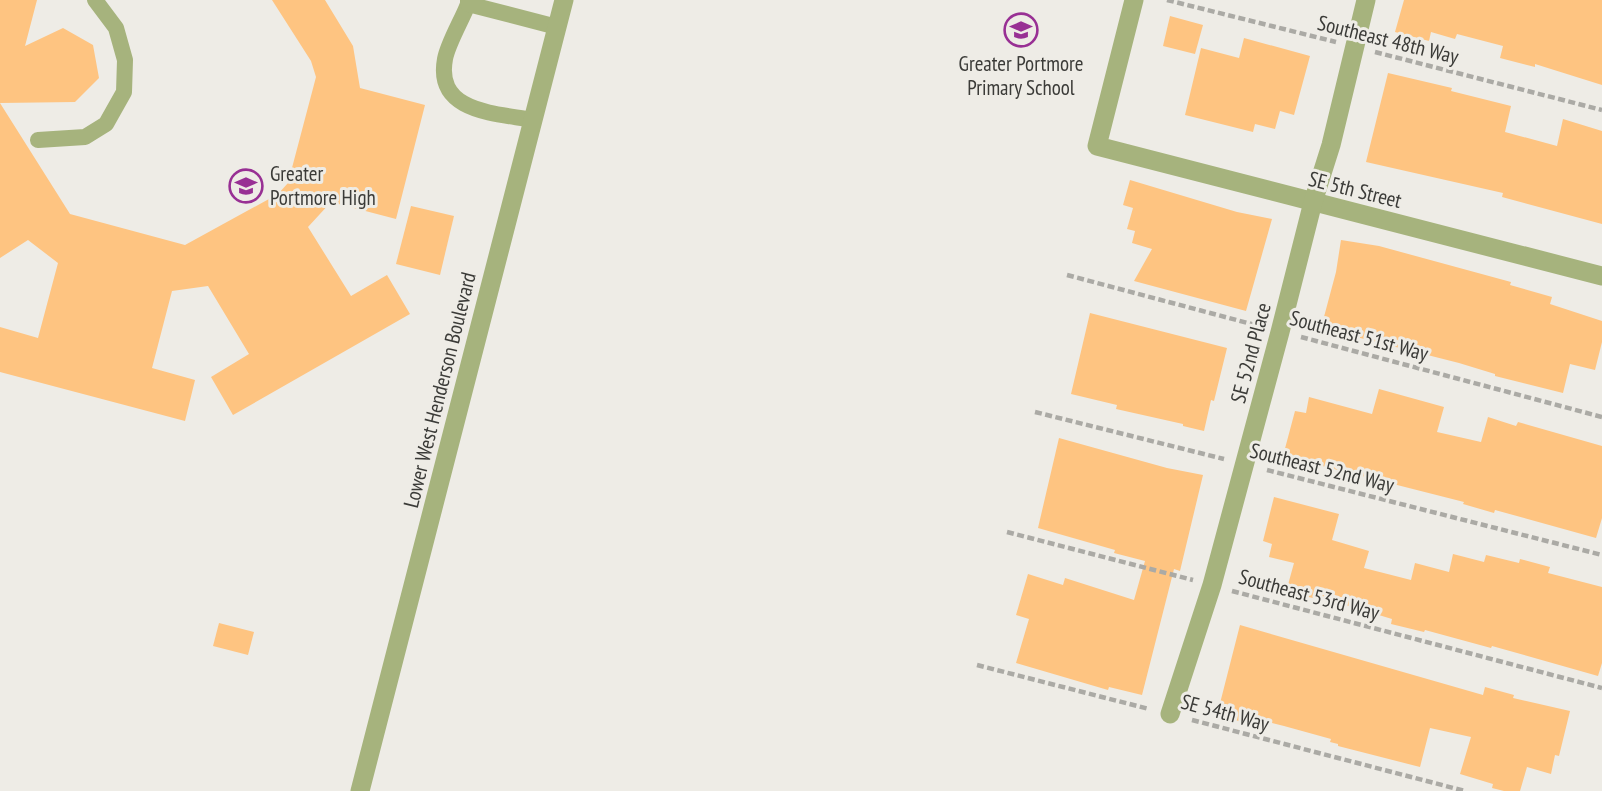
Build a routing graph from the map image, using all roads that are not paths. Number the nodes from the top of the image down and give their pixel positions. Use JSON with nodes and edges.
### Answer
{"nodes":[{"id":1,"x":95,"y":0,"type":"edge"},
{"id":2,"x":564,"y":0,"type":"edge"},
{"id":3,"x":1134,"y":0,"type":"edge"},
{"id":4,"x":1366,"y":0,"type":"edge"},
{"id":5,"x":468,"y":2,"type":"edge"},
{"id":6,"x":557,"y":27,"type":"junction"},
{"id":7,"x":533,"y":120,"type":"junction"},
{"id":8,"x":38,"y":141,"type":"dead end"},
{"id":9,"x":1312,"y":202,"type":"junction"},
{"id":10,"x":1602,"y":276,"type":"edge"},
{"id":11,"x":1170,"y":715,"type":"road end"},
{"id":12,"x":360,"y":791,"type":"edge"}],
"edges":[{"from":1,"to":8,"type":"lane"},
{"from":2,"to":6,"type":"street","name":"Lower West Henderson Boulevard"},
{"from":3,"to":9,"type":"street","name":"SE 5th Street"},
{"from":4,"to":9,"type":"street","name":"SE 52nd Place"},
{"from":5,"to":6,"type":"lane"},
{"from":5,"to":7,"type":"lane"},
{"from":6,"to":7,"type":"street","name":"Lower West Henderson Boulevard"},
{"from":7,"to":12,"type":"street","name":"Lower West Henderson Boulevard"},
{"from":9,"to":10,"type":"street","name":"SE 5th Street"},
{"from":9,"to":11,"type":"street","name":"SE 52nd Place"}]}
